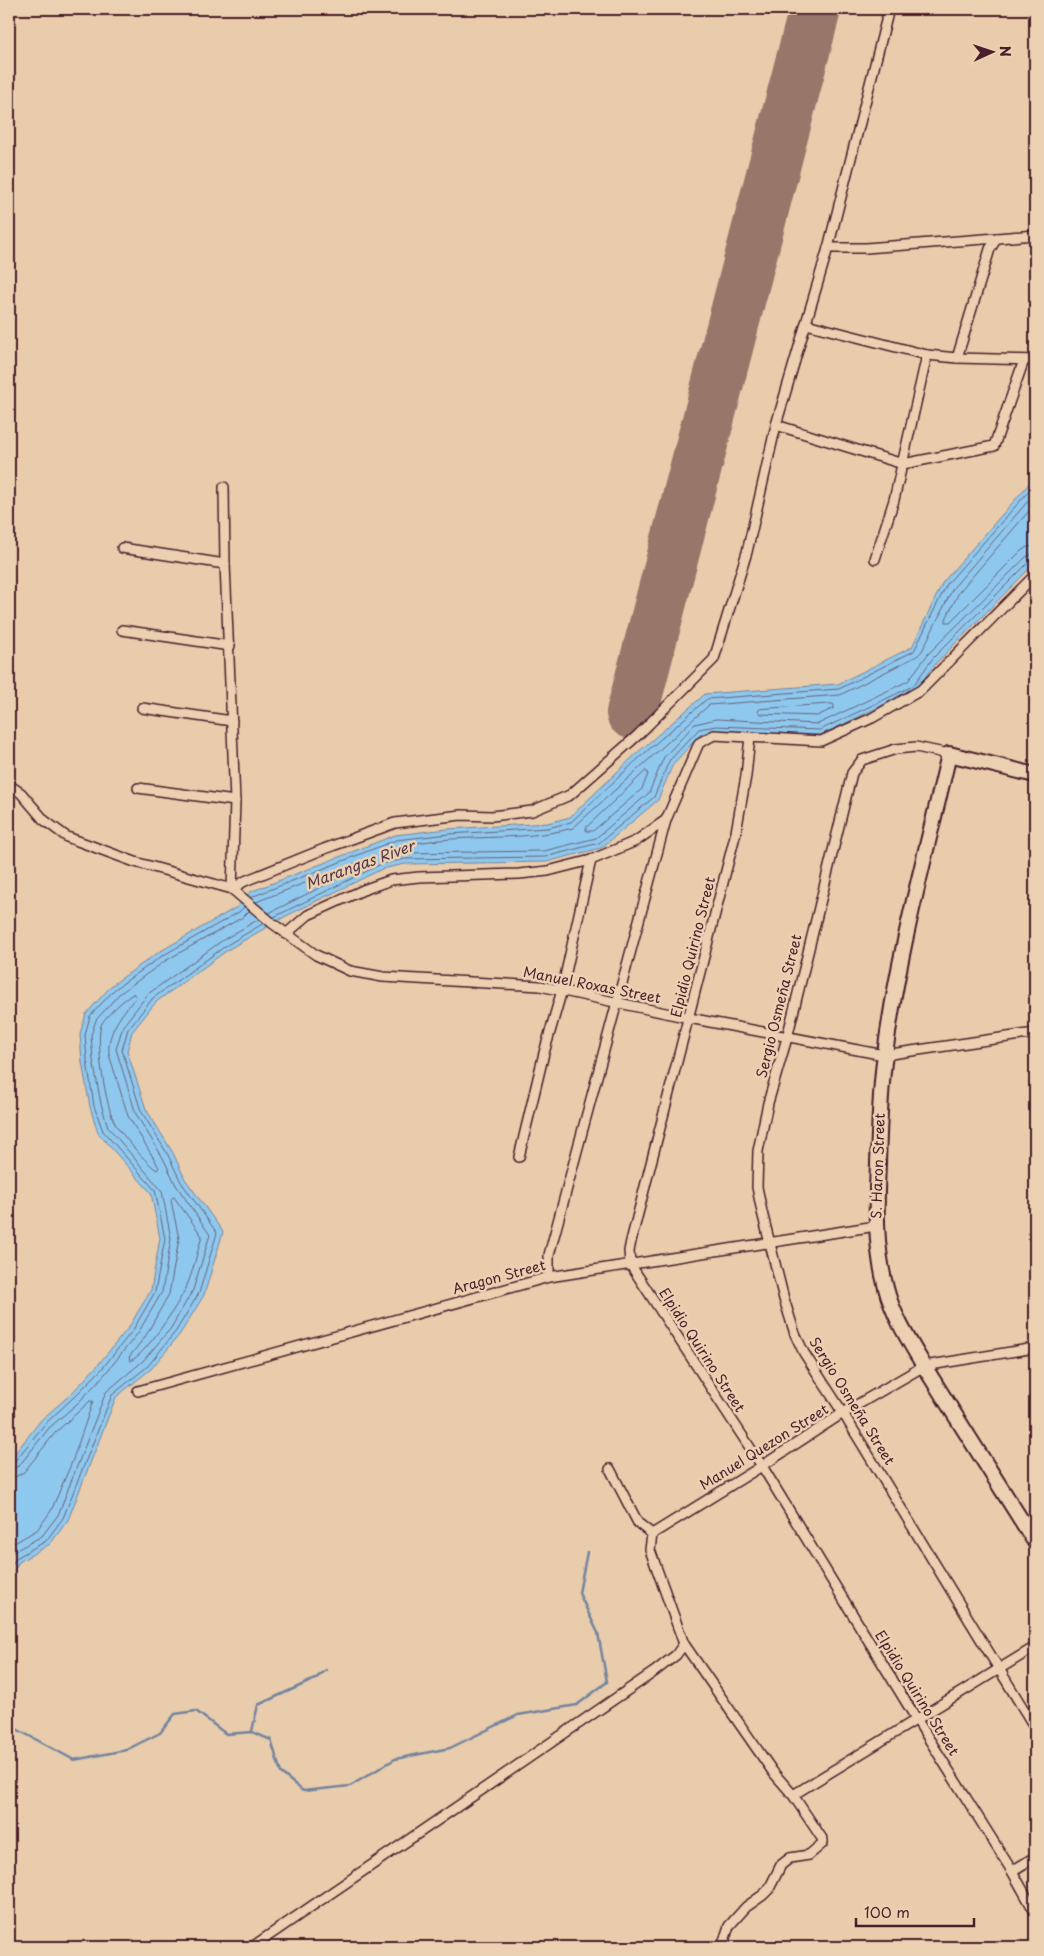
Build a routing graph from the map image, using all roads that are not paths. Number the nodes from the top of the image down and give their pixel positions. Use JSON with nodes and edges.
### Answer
{"nodes":[{"id":1,"x":889,"y":9,"type":"edge"},
{"id":2,"x":1035,"y":235,"type":"edge"},
{"id":3,"x":997,"y":238,"type":"junction"},
{"id":4,"x":828,"y":248,"type":"junction"},
{"id":5,"x":806,"y":324,"type":"junction"},
{"id":6,"x":926,"y":355,"type":"junction"},
{"id":7,"x":957,"y":358,"type":"junction"},
{"id":8,"x":1024,"y":360,"type":"junction"},
{"id":9,"x":1035,"y":360,"type":"edge"},
{"id":10,"x":776,"y":425,"type":"junction"},
{"id":11,"x":903,"y":464,"type":"junction"},
{"id":12,"x":224,"y":487,"type":"dead end"},
{"id":13,"x":122,"y":548,"type":"dead end"},
{"id":14,"x":875,"y":559,"type":"dead end"},
{"id":15,"x":225,"y":564,"type":"junction"},
{"id":16,"x":1035,"y":575,"type":"edge"},
{"id":17,"x":122,"y":630,"type":"dead end"},
{"id":18,"x":230,"y":646,"type":"junction"},
{"id":19,"x":142,"y":708,"type":"dead end"},
{"id":20,"x":232,"y":721,"type":"junction"},
{"id":21,"x":750,"y":737,"type":"junction"},
{"id":22,"x":949,"y":754,"type":"junction"},
{"id":23,"x":1035,"y":775,"type":"edge"},
{"id":24,"x":9,"y":785,"type":"edge"},
{"id":25,"x":138,"y":788,"type":"dead end"},
{"id":26,"x":235,"y":801,"type":"junction"},
{"id":27,"x":666,"y":820,"type":"junction"},
{"id":28,"x":592,"y":860,"type":"junction"},
{"id":29,"x":232,"y":890,"type":"junction"},
{"id":30,"x":286,"y":934,"type":"junction"},
{"id":31,"x":562,"y":990,"type":"junction"},
{"id":32,"x":618,"y":1002,"type":"junction"},
{"id":33,"x":689,"y":1018,"type":"junction"},
{"id":34,"x":1035,"y":1033,"type":"edge"},
{"id":35,"x":787,"y":1038,"type":"junction"},
{"id":36,"x":884,"y":1055,"type":"junction"},
{"id":37,"x":519,"y":1157,"type":"dead end"},
{"id":38,"x":876,"y":1226,"type":"junction"},
{"id":39,"x":770,"y":1243,"type":"junction"},
{"id":40,"x":630,"y":1264,"type":"junction"},
{"id":41,"x":549,"y":1277,"type":"junction"},
{"id":42,"x":1035,"y":1348,"type":"edge"},
{"id":43,"x":924,"y":1366,"type":"junction"},
{"id":44,"x":138,"y":1391,"type":"dead end"},
{"id":45,"x":843,"y":1413,"type":"junction"},
{"id":46,"x":762,"y":1466,"type":"junction"},
{"id":47,"x":610,"y":1469,"type":"dead end"},
{"id":48,"x":652,"y":1534,"type":"junction"},
{"id":49,"x":1035,"y":1542,"type":"edge"},
{"id":50,"x":684,"y":1644,"type":"junction"},
{"id":51,"x":1035,"y":1647,"type":"edge"},
{"id":52,"x":1000,"y":1668,"type":"junction"},
{"id":53,"x":917,"y":1720,"type":"junction"},
{"id":54,"x":1035,"y":1728,"type":"edge"},
{"id":55,"x":793,"y":1795,"type":"junction"},
{"id":56,"x":1035,"y":1856,"type":"edge"},
{"id":57,"x":1012,"y":1871,"type":"junction"},
{"id":58,"x":1035,"y":1912,"type":"edge"},
{"id":59,"x":252,"y":1947,"type":"edge"},
{"id":60,"x":722,"y":1947,"type":"edge"}],
"edges":[{"from":1,"to":4,"type":"street"},
{"from":2,"to":3,"type":"street"},
{"from":3,"to":4,"type":"street"},
{"from":3,"to":7,"type":"street"},
{"from":4,"to":5,"type":"street"},
{"from":5,"to":6,"type":"street"},
{"from":5,"to":10,"type":"street"},
{"from":6,"to":7,"type":"street"},
{"from":6,"to":11,"type":"street"},
{"from":7,"to":8,"type":"street"},
{"from":8,"to":9,"type":"street"},
{"from":8,"to":11,"type":"street"},
{"from":10,"to":11,"type":"street"},
{"from":10,"to":29,"type":"street"},
{"from":11,"to":14,"type":"street"},
{"from":12,"to":15,"type":"street"},
{"from":13,"to":15,"type":"street"},
{"from":15,"to":18,"type":"street"},
{"from":16,"to":21,"type":"street"},
{"from":17,"to":18,"type":"street"},
{"from":18,"to":20,"type":"street"},
{"from":19,"to":20,"type":"street"},
{"from":20,"to":26,"type":"street"},
{"from":21,"to":27,"type":"street"},
{"from":21,"to":33,"type":"street","name":"Elpidio Quirino Street"},
{"from":22,"to":23,"type":"street"},
{"from":22,"to":35,"type":"street","name":"Sergio Osmeña Street"},
{"from":22,"to":36,"type":"street","name":"S. Haron Street"},
{"from":24,"to":29,"type":"street"},
{"from":25,"to":26,"type":"street"},
{"from":26,"to":29,"type":"street"},
{"from":27,"to":28,"type":"street"},
{"from":27,"to":32,"type":"street"},
{"from":28,"to":30,"type":"street"},
{"from":28,"to":31,"type":"street"},
{"from":29,"to":30,"type":"street","name":"Manuel Roxas Street"},
{"from":30,"to":31,"type":"street","name":"Manuel Roxas Street"},
{"from":31,"to":32,"type":"street","name":"Manuel Roxas Street"},
{"from":31,"to":37,"type":"street"},
{"from":32,"to":33,"type":"street","name":"Manuel Roxas Street"},
{"from":32,"to":41,"type":"street"},
{"from":33,"to":35,"type":"street","name":"Manuel Roxas Street"},
{"from":33,"to":40,"type":"street","name":"Elpidio Quirino Street"},
{"from":34,"to":36,"type":"street","name":"Manuel Roxas Street"},
{"from":35,"to":36,"type":"street","name":"Manuel Roxas Street"},
{"from":35,"to":39,"type":"street","name":"Sergio Osmeña Street"},
{"from":36,"to":38,"type":"street","name":"S. Haron Street"},
{"from":38,"to":39,"type":"street","name":"Aragon Street"},
{"from":38,"to":43,"type":"street","name":"S. Haron Street"},
{"from":39,"to":40,"type":"street","name":"Aragon Street"},
{"from":39,"to":45,"type":"street","name":"Sergio Osmeña Street"},
{"from":40,"to":41,"type":"street","name":"Aragon Street"},
{"from":40,"to":46,"type":"street","name":"Elpidio Quirino Street"},
{"from":41,"to":44,"type":"street","name":"Aragon Street"},
{"from":42,"to":43,"type":"street","name":"Manuel Quezon Street"},
{"from":43,"to":45,"type":"street","name":"Manuel Quezon Street"},
{"from":43,"to":49,"type":"street","name":"S. Haron Street"},
{"from":45,"to":46,"type":"street","name":"Manuel Quezon Street"},
{"from":45,"to":52,"type":"street","name":"Sergio Osmeña Street"},
{"from":46,"to":48,"type":"street","name":"Manuel Quezon Street"},
{"from":46,"to":53,"type":"street","name":"Elpidio Quirino Street"},
{"from":47,"to":48,"type":"street"},
{"from":48,"to":50,"type":"street"},
{"from":50,"to":55,"type":"street"},
{"from":50,"to":59,"type":"street"},
{"from":51,"to":52,"type":"street"},
{"from":52,"to":53,"type":"street"},
{"from":52,"to":54,"type":"street","name":"Sergio Osmeña Street"},
{"from":53,"to":55,"type":"street"},
{"from":53,"to":57,"type":"street","name":"Elpidio Quirino Street"},
{"from":55,"to":60,"type":"street"},
{"from":56,"to":57,"type":"street"},
{"from":57,"to":58,"type":"street","name":"Elpidio Quirino Street"}]}
